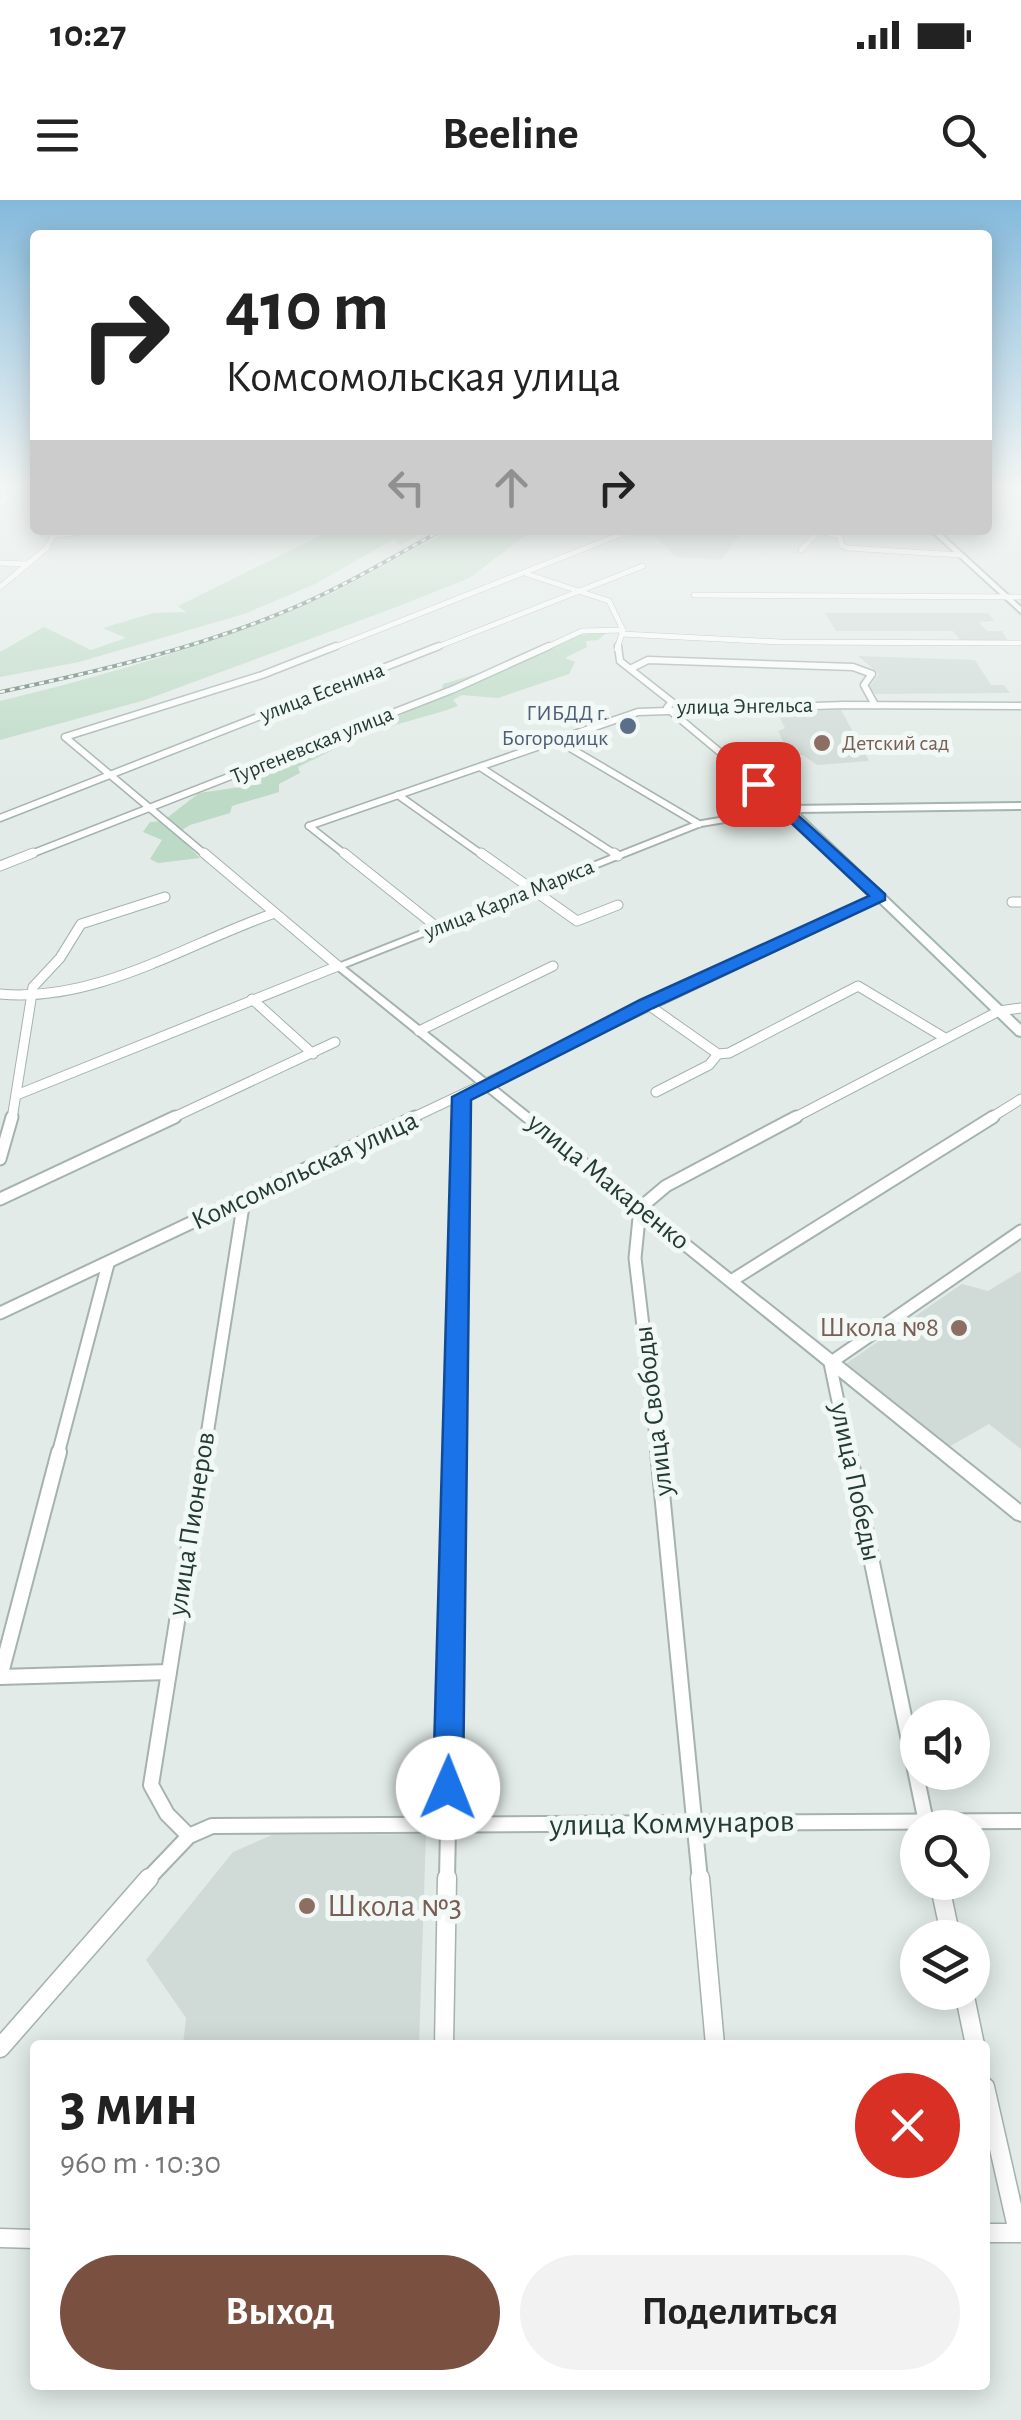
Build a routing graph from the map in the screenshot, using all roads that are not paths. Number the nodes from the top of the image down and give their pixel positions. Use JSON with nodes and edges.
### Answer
{"nodes":[{"id":1,"x":491,"y":588,"type":"edge"},
{"id":2,"x":566,"y":588,"type":"edge"},
{"id":3,"x":589,"y":588,"type":"edge"},
{"id":4,"x":997,"y":588,"type":"edge"},
{"id":5,"x":578,"y":592,"type":"junction"},
{"id":6,"x":694,"y":595,"type":"dead end"},
{"id":7,"x":1008,"y":598,"type":"junction"},
{"id":8,"x":1021,"y":598,"type":"edge"},
{"id":9,"x":1021,"y":611,"type":"edge"},
{"id":10,"x":622,"y":632,"type":"junction"},
{"id":11,"x":1021,"y":643,"type":"edge"},
{"id":12,"x":632,"y":668,"type":"junction"},
{"id":13,"x":875,"y":705,"type":"junction"},
{"id":14,"x":1021,"y":706,"type":"edge"},
{"id":15,"x":667,"y":708,"type":"junction"},
{"id":16,"x":555,"y":739,"type":"junction"},
{"id":17,"x":480,"y":767,"type":"junction"},
{"id":18,"x":111,"y":774,"type":"junction"},
{"id":19,"x":398,"y":796,"type":"junction"},
{"id":20,"x":1021,"y":806,"type":"edge"},
{"id":21,"x":154,"y":807,"type":"junction"},
{"id":22,"x":788,"y":809,"type":"junction"},
{"id":23,"x":0,"y":818,"type":"edge"},
{"id":24,"x":698,"y":824,"type":"junction"},
{"id":25,"x":618,"y":856,"type":"junction"},
{"id":26,"x":0,"y":866,"type":"edge"},
{"id":27,"x":534,"y":889,"type":"junction"},
{"id":28,"x":165,"y":897,"type":"dead end"},
{"id":29,"x":880,"y":897,"type":"junction"},
{"id":30,"x":618,"y":904,"type":"dead end"},
{"id":31,"x":272,"y":914,"type":"junction"},
{"id":32,"x":438,"y":928,"type":"junction"},
{"id":33,"x":338,"y":966,"type":"junction"},
{"id":34,"x":553,"y":966,"type":"dead end"},
{"id":35,"x":0,"y":994,"type":"edge"},
{"id":36,"x":252,"y":999,"type":"junction"},
{"id":37,"x":33,"y":1000,"type":"junction"},
{"id":38,"x":647,"y":1004,"type":"junction"},
{"id":39,"x":1021,"y":1008,"type":"edge"},
{"id":40,"x":999,"y":1011,"type":"junction"},
{"id":41,"x":419,"y":1031,"type":"junction"},
{"id":42,"x":1021,"y":1032,"type":"edge"},
{"id":43,"x":945,"y":1038,"type":"junction"},
{"id":44,"x":335,"y":1042,"type":"dead end"},
{"id":45,"x":313,"y":1054,"type":"junction"},
{"id":46,"x":718,"y":1054,"type":"junction"},
{"id":47,"x":485,"y":1084,"type":"junction"},
{"id":48,"x":656,"y":1092,"type":"dead end"},
{"id":49,"x":19,"y":1094,"type":"junction"},
{"id":50,"x":462,"y":1097,"type":"junction"},
{"id":51,"x":1021,"y":1098,"type":"edge"},
{"id":52,"x":0,"y":1159,"type":"edge"},
{"id":53,"x":0,"y":1199,"type":"edge"},
{"id":54,"x":244,"y":1200,"type":"junction"},
{"id":55,"x":640,"y":1208,"type":"junction"},
{"id":56,"x":1021,"y":1231,"type":"edge"},
{"id":57,"x":108,"y":1264,"type":"junction"},
{"id":58,"x":731,"y":1281,"type":"junction"},
{"id":59,"x":0,"y":1314,"type":"edge"},
{"id":60,"x":830,"y":1362,"type":"junction"},
{"id":61,"x":1021,"y":1514,"type":"edge"},
{"id":62,"x":169,"y":1672,"type":"junction"},
{"id":63,"x":0,"y":1677,"type":"edge"},
{"id":64,"x":923,"y":1810,"type":"edge"},
{"id":65,"x":1021,"y":1820,"type":"edge"},
{"id":66,"x":990,"y":1821,"type":"edge"},
{"id":67,"x":694,"y":1822,"type":"junction"},
{"id":68,"x":900,"y":1824,"type":"edge"},
{"id":69,"x":447,"y":1826,"type":"junction"},
{"id":70,"x":188,"y":1836,"type":"junction"},
{"id":71,"x":968,"y":2010,"type":"edge"},
{"id":72,"x":444,"y":2040,"type":"edge"},
{"id":73,"x":715,"y":2040,"type":"edge"},
{"id":74,"x":975,"y":2040,"type":"edge"},
{"id":75,"x":0,"y":2048,"type":"edge"},
{"id":76,"x":990,"y":2109,"type":"edge"},
{"id":77,"x":1019,"y":2232,"type":"edge"},
{"id":78,"x":990,"y":2233,"type":"edge"},
{"id":79,"x":0,"y":2238,"type":"edge"},
{"id":80,"x":30,"y":2238,"type":"edge"}],
"edges":[{"from":1,"to":18,"type":"street","name":"улица Макаренко"},
{"from":2,"to":5,"type":"street"},
{"from":3,"to":5,"type":"street","name":"улица Есенина"},
{"from":4,"to":7,"type":"main road"},
{"from":5,"to":10,"type":"street"},
{"from":5,"to":18,"type":"street","name":"улица Есенина"},
{"from":6,"to":7,"type":"street"},
{"from":7,"to":8,"type":"street"},
{"from":7,"to":9,"type":"main road"},
{"from":10,"to":11,"type":"street","name":"Тургеневская улица"},
{"from":10,"to":12,"type":"street"},
{"from":10,"to":21,"type":"street","name":"Тургеневская улица"},
{"from":12,"to":13,"type":"street"},
{"from":12,"to":15,"type":"street"},
{"from":13,"to":14,"type":"street","name":"улица Энгельса"},
{"from":13,"to":15,"type":"street","name":"улица Энгельса"},
{"from":15,"to":16,"type":"street","name":"улица Энгельса"},
{"from":15,"to":22,"type":"street"},
{"from":16,"to":17,"type":"street","name":"улица Энгельса"},
{"from":16,"to":24,"type":"street"},
{"from":17,"to":19,"type":"street","name":"улица Энгельса"},
{"from":17,"to":25,"type":"street"},
{"from":18,"to":21,"type":"street","name":"улица Макаренко"},
{"from":18,"to":23,"type":"street","name":"улица Есенина"},
{"from":19,"to":27,"type":"street"},
{"from":19,"to":32,"type":"street","name":"улица Энгельса"},
{"from":20,"to":22,"type":"main road","name":"улица Карла Маркса"},
{"from":21,"to":26,"type":"street","name":"Тургеневская улица"},
{"from":21,"to":31,"type":"street","name":"улица Макаренко"},
{"from":22,"to":24,"type":"street","name":"улица Карла Маркса"},
{"from":22,"to":29,"type":"main road"},
{"from":24,"to":25,"type":"street","name":"улица Карла Маркса"},
{"from":25,"to":27,"type":"street","name":"улица Карла Маркса"},
{"from":27,"to":30,"type":"street"},
{"from":27,"to":32,"type":"street","name":"улица Карла Маркса"},
{"from":28,"to":37,"type":"street"},
{"from":29,"to":38,"type":"street","name":"Комсомольская улица"},
{"from":29,"to":40,"type":"main road"},
{"from":31,"to":33,"type":"street","name":"улица Макаренко"},
{"from":31,"to":37,"type":"street"},
{"from":32,"to":33,"type":"street","name":"улица Карла Маркса"},
{"from":33,"to":36,"type":"street","name":"улица Карла Маркса"},
{"from":33,"to":41,"type":"street","name":"улица Макаренко"},
{"from":34,"to":41,"type":"street"},
{"from":35,"to":37,"type":"street"},
{"from":36,"to":45,"type":"street"},
{"from":36,"to":49,"type":"street","name":"улица Карла Маркса"},
{"from":37,"to":49,"type":"street"},
{"from":38,"to":46,"type":"street"},
{"from":38,"to":47,"type":"street","name":"Комсомольская улица"},
{"from":39,"to":40,"type":"street"},
{"from":40,"to":42,"type":"main road"},
{"from":40,"to":43,"type":"street"},
{"from":41,"to":47,"type":"street","name":"улица Макаренко"},
{"from":43,"to":46,"type":"street"},
{"from":43,"to":55,"type":"street"},
{"from":44,"to":45,"type":"street"},
{"from":45,"to":53,"type":"street"},
{"from":46,"to":48,"type":"street"},
{"from":47,"to":50,"type":"street","name":"Комсомольская улица"},
{"from":47,"to":55,"type":"street","name":"улица Макаренко"},
{"from":49,"to":52,"type":"street"},
{"from":50,"to":54,"type":"street","name":"Комсомольская улица"},
{"from":50,"to":69,"type":"street"},
{"from":51,"to":58,"type":"street"},
{"from":54,"to":57,"type":"street","name":"Комсомольская улица"},
{"from":54,"to":62,"type":"street","name":"улица Пионеров"},
{"from":55,"to":58,"type":"street","name":"улица Макаренко"},
{"from":55,"to":67,"type":"street","name":"улица Свободы"},
{"from":56,"to":60,"type":"street"},
{"from":57,"to":59,"type":"street","name":"Комсомольская улица"},
{"from":57,"to":63,"type":"street"},
{"from":58,"to":60,"type":"street","name":"улица Макаренко"},
{"from":60,"to":61,"type":"street","name":"улица Макаренко"},
{"from":60,"to":64,"type":"street","name":"улица Победы"},
{"from":62,"to":63,"type":"street"},
{"from":62,"to":70,"type":"street","name":"улица Пионеров"},
{"from":65,"to":66,"type":"street","name":"улица Коммунаров"},
{"from":67,"to":68,"type":"street","name":"улица Коммунаров"},
{"from":67,"to":69,"type":"street","name":"улица Коммунаров"},
{"from":67,"to":73,"type":"street","name":"улица Свободы"},
{"from":69,"to":70,"type":"street","name":"улица Коммунаров"},
{"from":69,"to":72,"type":"street"},
{"from":70,"to":75,"type":"street"},
{"from":71,"to":74,"type":"street"},
{"from":76,"to":77,"type":"street"},
{"from":77,"to":78,"type":"street"},
{"from":79,"to":80,"type":"street"}]}
